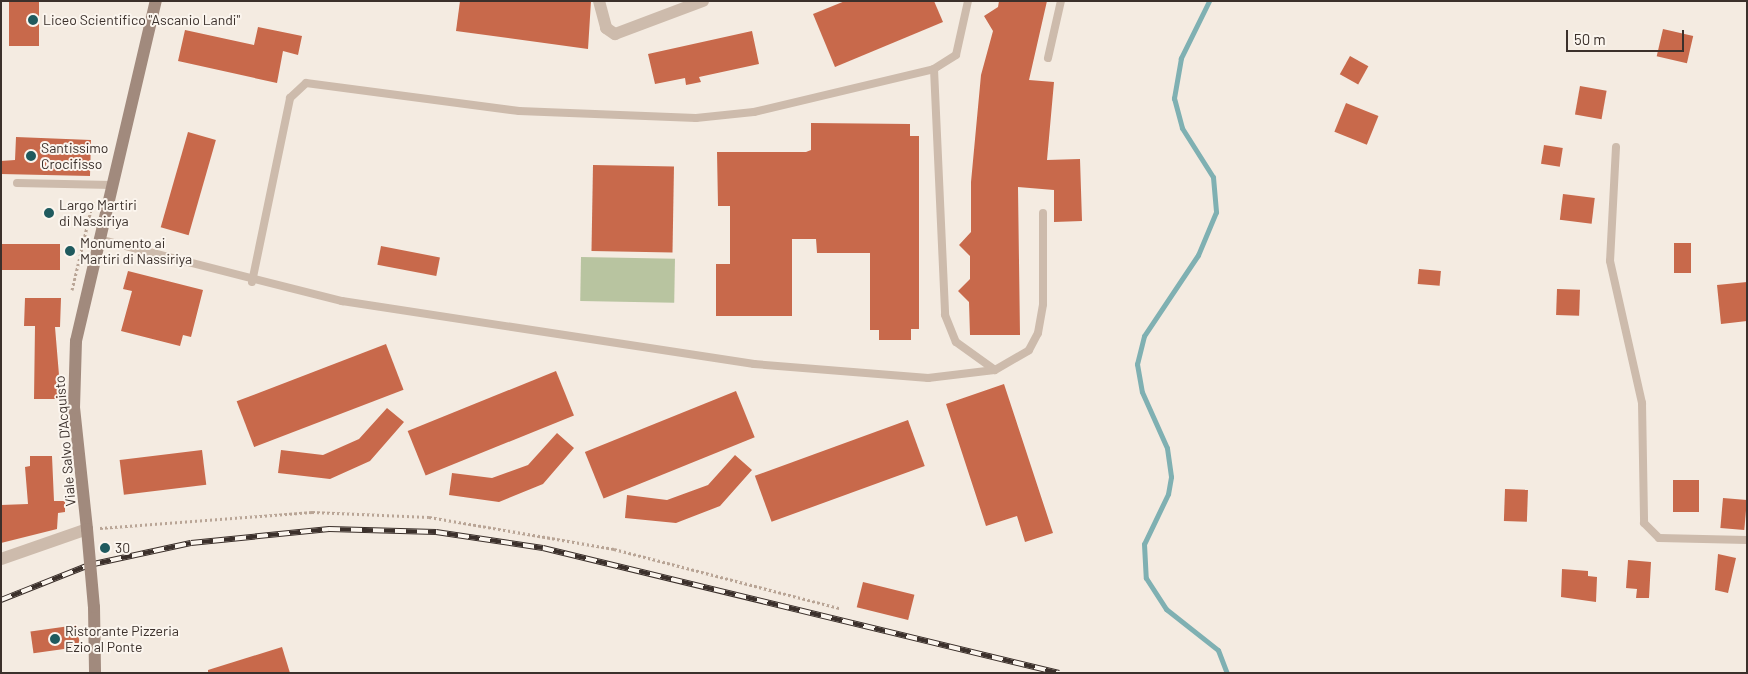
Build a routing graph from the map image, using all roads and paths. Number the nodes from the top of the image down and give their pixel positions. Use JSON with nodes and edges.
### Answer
{"nodes":[{"id":1,"x":156,"y":1,"type":"edge"},
{"id":2,"x":599,"y":1,"type":"edge"},
{"id":3,"x":968,"y":1,"type":"edge"},
{"id":4,"x":1061,"y":1,"type":"edge"},
{"id":5,"x":695,"y":2,"type":"edge"},
{"id":6,"x":1048,"y":58,"type":"dead end"},
{"id":7,"x":934,"y":69,"type":"junction"},
{"id":8,"x":1616,"y":147,"type":"dead end"},
{"id":9,"x":17,"y":183,"type":"dead end"},
{"id":10,"x":112,"y":185,"type":"junction"},
{"id":11,"x":1043,"y":212,"type":"dead end"},
{"id":12,"x":98,"y":239,"type":"junction"},
{"id":13,"x":252,"y":282,"type":"junction"},
{"id":14,"x":995,"y":370,"type":"junction"},
{"id":15,"x":87,"y":529,"type":"junction"},
{"id":16,"x":1747,"y":540,"type":"edge"},
{"id":17,"x":1,"y":559,"type":"edge"},
{"id":18,"x":839,"y":608,"type":"dead end"},
{"id":19,"x":95,"y":673,"type":"edge"}],
"edges":[{"from":1,"to":10,"type":"main road","name":"Viale Salvo D'Acquisto"},
{"from":2,"to":5,"type":"street"},
{"from":3,"to":7,"type":"lane"},
{"from":4,"to":6,"type":"lane"},
{"from":7,"to":13,"type":"lane"},
{"from":7,"to":14,"type":"lane"},
{"from":8,"to":16,"type":"lane"},
{"from":9,"to":10,"type":"lane"},
{"from":10,"to":12,"type":"main road","name":"Viale Salvo D'Acquisto"},
{"from":11,"to":14,"type":"lane"},
{"from":12,"to":13,"type":"lane"},
{"from":12,"to":15,"type":"main road","name":"Viale Salvo D'Acquisto"},
{"from":13,"to":14,"type":"lane"},
{"from":15,"to":17,"type":"street"},
{"from":15,"to":18,"type":"path"},
{"from":15,"to":19,"type":"main road","name":"Viale Salvo D'Acquisto","bridge":true}]}
